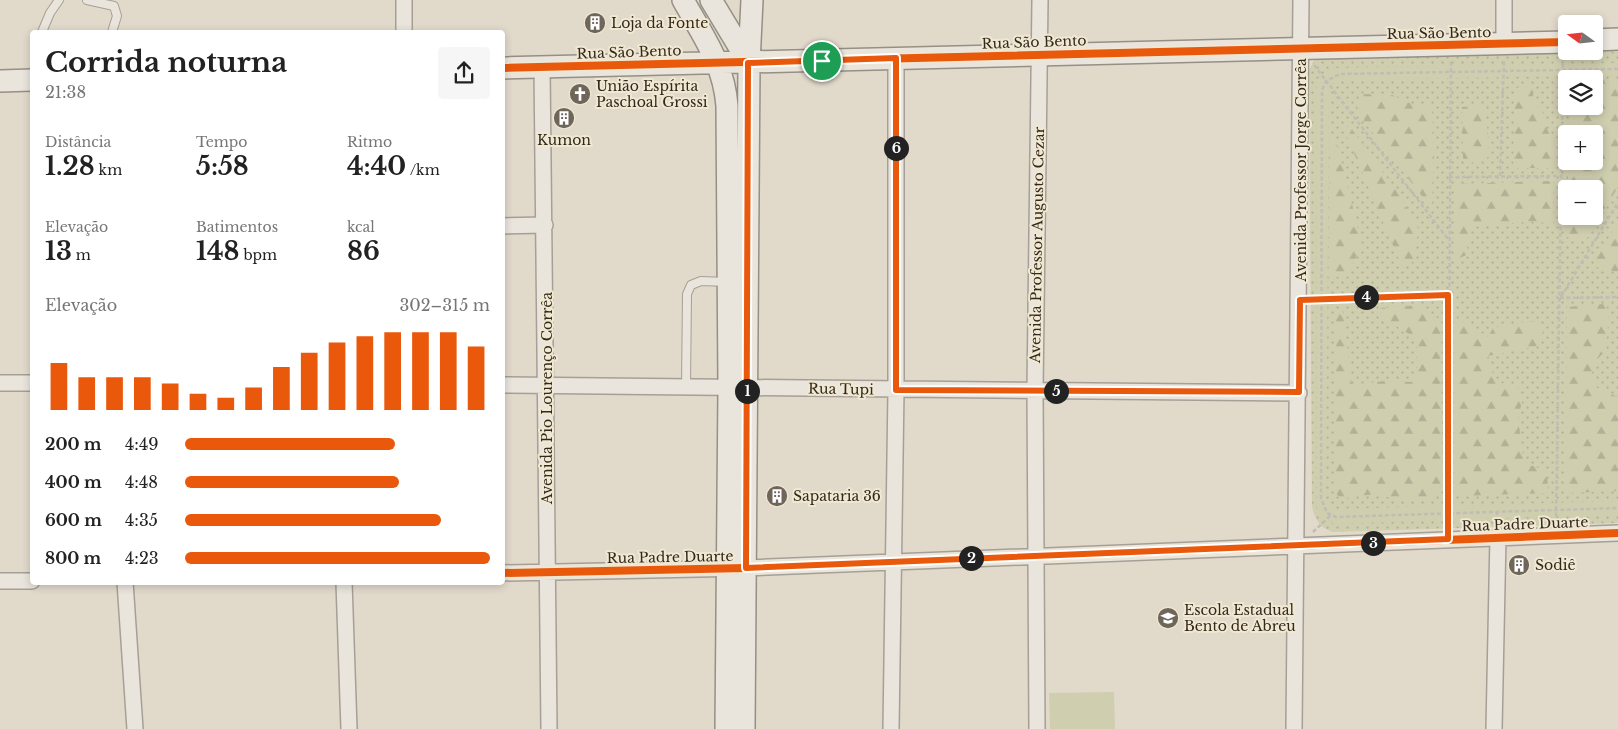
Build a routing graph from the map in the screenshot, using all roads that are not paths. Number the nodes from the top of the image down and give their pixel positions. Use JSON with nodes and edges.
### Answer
{"nodes":[{"id":1,"x":60,"y":0,"type":"edge"},
{"id":2,"x":87,"y":0,"type":"edge"},
{"id":3,"x":404,"y":0,"type":"edge"},
{"id":4,"x":683,"y":0,"type":"edge"},
{"id":5,"x":711,"y":0,"type":"edge"},
{"id":6,"x":752,"y":0,"type":"edge"},
{"id":7,"x":1040,"y":0,"type":"edge"},
{"id":8,"x":1301,"y":0,"type":"edge"},
{"id":9,"x":1504,"y":0,"type":"edge"},
{"id":10,"x":43,"y":30,"type":"edge"},
{"id":11,"x":113,"y":30,"type":"edge"},
{"id":12,"x":404,"y":30,"type":"edge"},
{"id":13,"x":1618,"y":39,"type":"edge"},
{"id":14,"x":1603,"y":40,"type":"edge"},
{"id":15,"x":1558,"y":42,"type":"edge"},
{"id":16,"x":1504,"y":44,"type":"junction"},
{"id":17,"x":1302,"y":48,"type":"junction"},
{"id":18,"x":1040,"y":54,"type":"junction"},
{"id":19,"x":896,"y":58,"type":"junction"},
{"id":20,"x":718,"y":62,"type":"junction"},
{"id":21,"x":748,"y":63,"type":"junction"},
{"id":22,"x":542,"y":67,"type":"junction"},
{"id":23,"x":505,"y":68,"type":"edge"},
{"id":24,"x":30,"y":80,"type":"edge"},
{"id":25,"x":0,"y":82,"type":"edge"},
{"id":26,"x":545,"y":225,"type":"junction"},
{"id":27,"x":505,"y":226,"type":"edge"},
{"id":28,"x":728,"y":283,"type":"junction"},
{"id":29,"x":30,"y":383,"type":"edge"},
{"id":30,"x":0,"y":384,"type":"edge"},
{"id":31,"x":505,"y":385,"type":"edge"},
{"id":32,"x":547,"y":385,"type":"junction"},
{"id":33,"x":686,"y":386,"type":"junction"},
{"id":34,"x":738,"y":387,"type":"junction"},
{"id":35,"x":896,"y":390,"type":"junction"},
{"id":36,"x":1035,"y":390,"type":"junction"},
{"id":37,"x":1299,"y":392,"type":"junction"},
{"id":38,"x":1618,"y":533,"type":"edge"},
{"id":39,"x":1498,"y":536,"type":"junction"},
{"id":40,"x":1298,"y":546,"type":"junction"},
{"id":41,"x":1036,"y":556,"type":"junction"},
{"id":42,"x":894,"y":561,"type":"junction"},
{"id":43,"x":737,"y":568,"type":"junction"},
{"id":44,"x":505,"y":573,"type":"edge"},
{"id":45,"x":548,"y":573,"type":"junction"},
{"id":46,"x":0,"y":581,"type":"edge"},
{"id":47,"x":30,"y":581,"type":"edge"},
{"id":48,"x":125,"y":585,"type":"edge"},
{"id":49,"x":344,"y":585,"type":"edge"},
{"id":50,"x":135,"y":729,"type":"edge"},
{"id":51,"x":349,"y":729,"type":"edge"},
{"id":52,"x":549,"y":729,"type":"edge"},
{"id":53,"x":726,"y":729,"type":"edge"},
{"id":54,"x":744,"y":729,"type":"edge"},
{"id":55,"x":891,"y":729,"type":"edge"},
{"id":56,"x":1037,"y":729,"type":"edge"},
{"id":57,"x":1294,"y":729,"type":"edge"},
{"id":58,"x":1494,"y":729,"type":"edge"}],
"edges":[{"from":1,"to":10,"type":"lane"},
{"from":2,"to":11,"type":"lane"},
{"from":3,"to":12,"type":"street"},
{"from":4,"to":20,"type":"main road"},
{"from":5,"to":21,"type":"main road"},
{"from":6,"to":21,"type":"main road"},
{"from":7,"to":18,"type":"street","name":"Avenida Professor Augusto Cezar"},
{"from":8,"to":17,"type":"street","name":"Avenida Professor Jorge Corrêa"},
{"from":9,"to":16,"type":"street"},
{"from":13,"to":14,"type":"main road"},
{"from":15,"to":16,"type":"main road","name":"Rua São Bento"},
{"from":16,"to":17,"type":"main road","name":"Rua São Bento"},
{"from":17,"to":18,"type":"main road","name":"Rua São Bento"},
{"from":17,"to":37,"type":"street","name":"Avenida Professor Jorge Corrêa"},
{"from":18,"to":19,"type":"main road","name":"Rua São Bento"},
{"from":18,"to":36,"type":"street","name":"Avenida Professor Augusto Cezar"},
{"from":19,"to":21,"type":"main road","name":"Rua São Bento"},
{"from":19,"to":35,"type":"street"},
{"from":20,"to":21,"type":"main road","name":"Rua São Bento"},
{"from":20,"to":22,"type":"main road","name":"Rua São Bento"},
{"from":20,"to":28,"type":"main road"},
{"from":21,"to":34,"type":"main road"},
{"from":22,"to":23,"type":"main road","name":"Rua São Bento"},
{"from":22,"to":26,"type":"street","name":"Avenida Pio Lourenço Corrêa"},
{"from":24,"to":25,"type":"main road"},
{"from":26,"to":27,"type":"street"},
{"from":26,"to":32,"type":"street","name":"Avenida Pio Lourenço Corrêa"},
{"from":28,"to":33,"type":"lane"},
{"from":28,"to":34,"type":"main road"},
{"from":29,"to":30,"type":"street"},
{"from":31,"to":32,"type":"street","name":"Rua Tupi"},
{"from":32,"to":33,"type":"street","name":"Rua Tupi"},
{"from":32,"to":45,"type":"street","name":"Avenida Pio Lourenço Corrêa"},
{"from":33,"to":34,"type":"street","name":"Rua Tupi"},
{"from":34,"to":35,"type":"street","name":"Rua Tupi"},
{"from":34,"to":43,"type":"main road"},
{"from":35,"to":36,"type":"street","name":"Rua Tupi"},
{"from":35,"to":42,"type":"street"},
{"from":36,"to":37,"type":"street","name":"Rua Tupi"},
{"from":36,"to":41,"type":"street","name":"Avenida Professor Augusto Cezar"},
{"from":37,"to":40,"type":"street","name":"Avenida Professor Jorge Corrêa"},
{"from":38,"to":39,"type":"street","name":"Rua Padre Duarte"},
{"from":39,"to":40,"type":"street","name":"Rua Padre Duarte"},
{"from":39,"to":58,"type":"street"},
{"from":40,"to":41,"type":"street","name":"Rua Padre Duarte"},
{"from":40,"to":57,"type":"street","name":"Avenida Professor Jorge Corrêa"},
{"from":41,"to":42,"type":"street","name":"Rua Padre Duarte"},
{"from":41,"to":56,"type":"street","name":"Avenida Professor Augusto Cezar"},
{"from":42,"to":43,"type":"street","name":"Rua Padre Duarte"},
{"from":42,"to":55,"type":"street"},
{"from":43,"to":45,"type":"street","name":"Rua Padre Duarte"},
{"from":43,"to":53,"type":"main road"},
{"from":43,"to":54,"type":"main road"},
{"from":44,"to":45,"type":"street","name":"Rua Padre Duarte"},
{"from":45,"to":52,"type":"street","name":"Avenida Pio Lourenço Corrêa"},
{"from":46,"to":47,"type":"street"},
{"from":48,"to":50,"type":"street"},
{"from":49,"to":51,"type":"street"}]}
